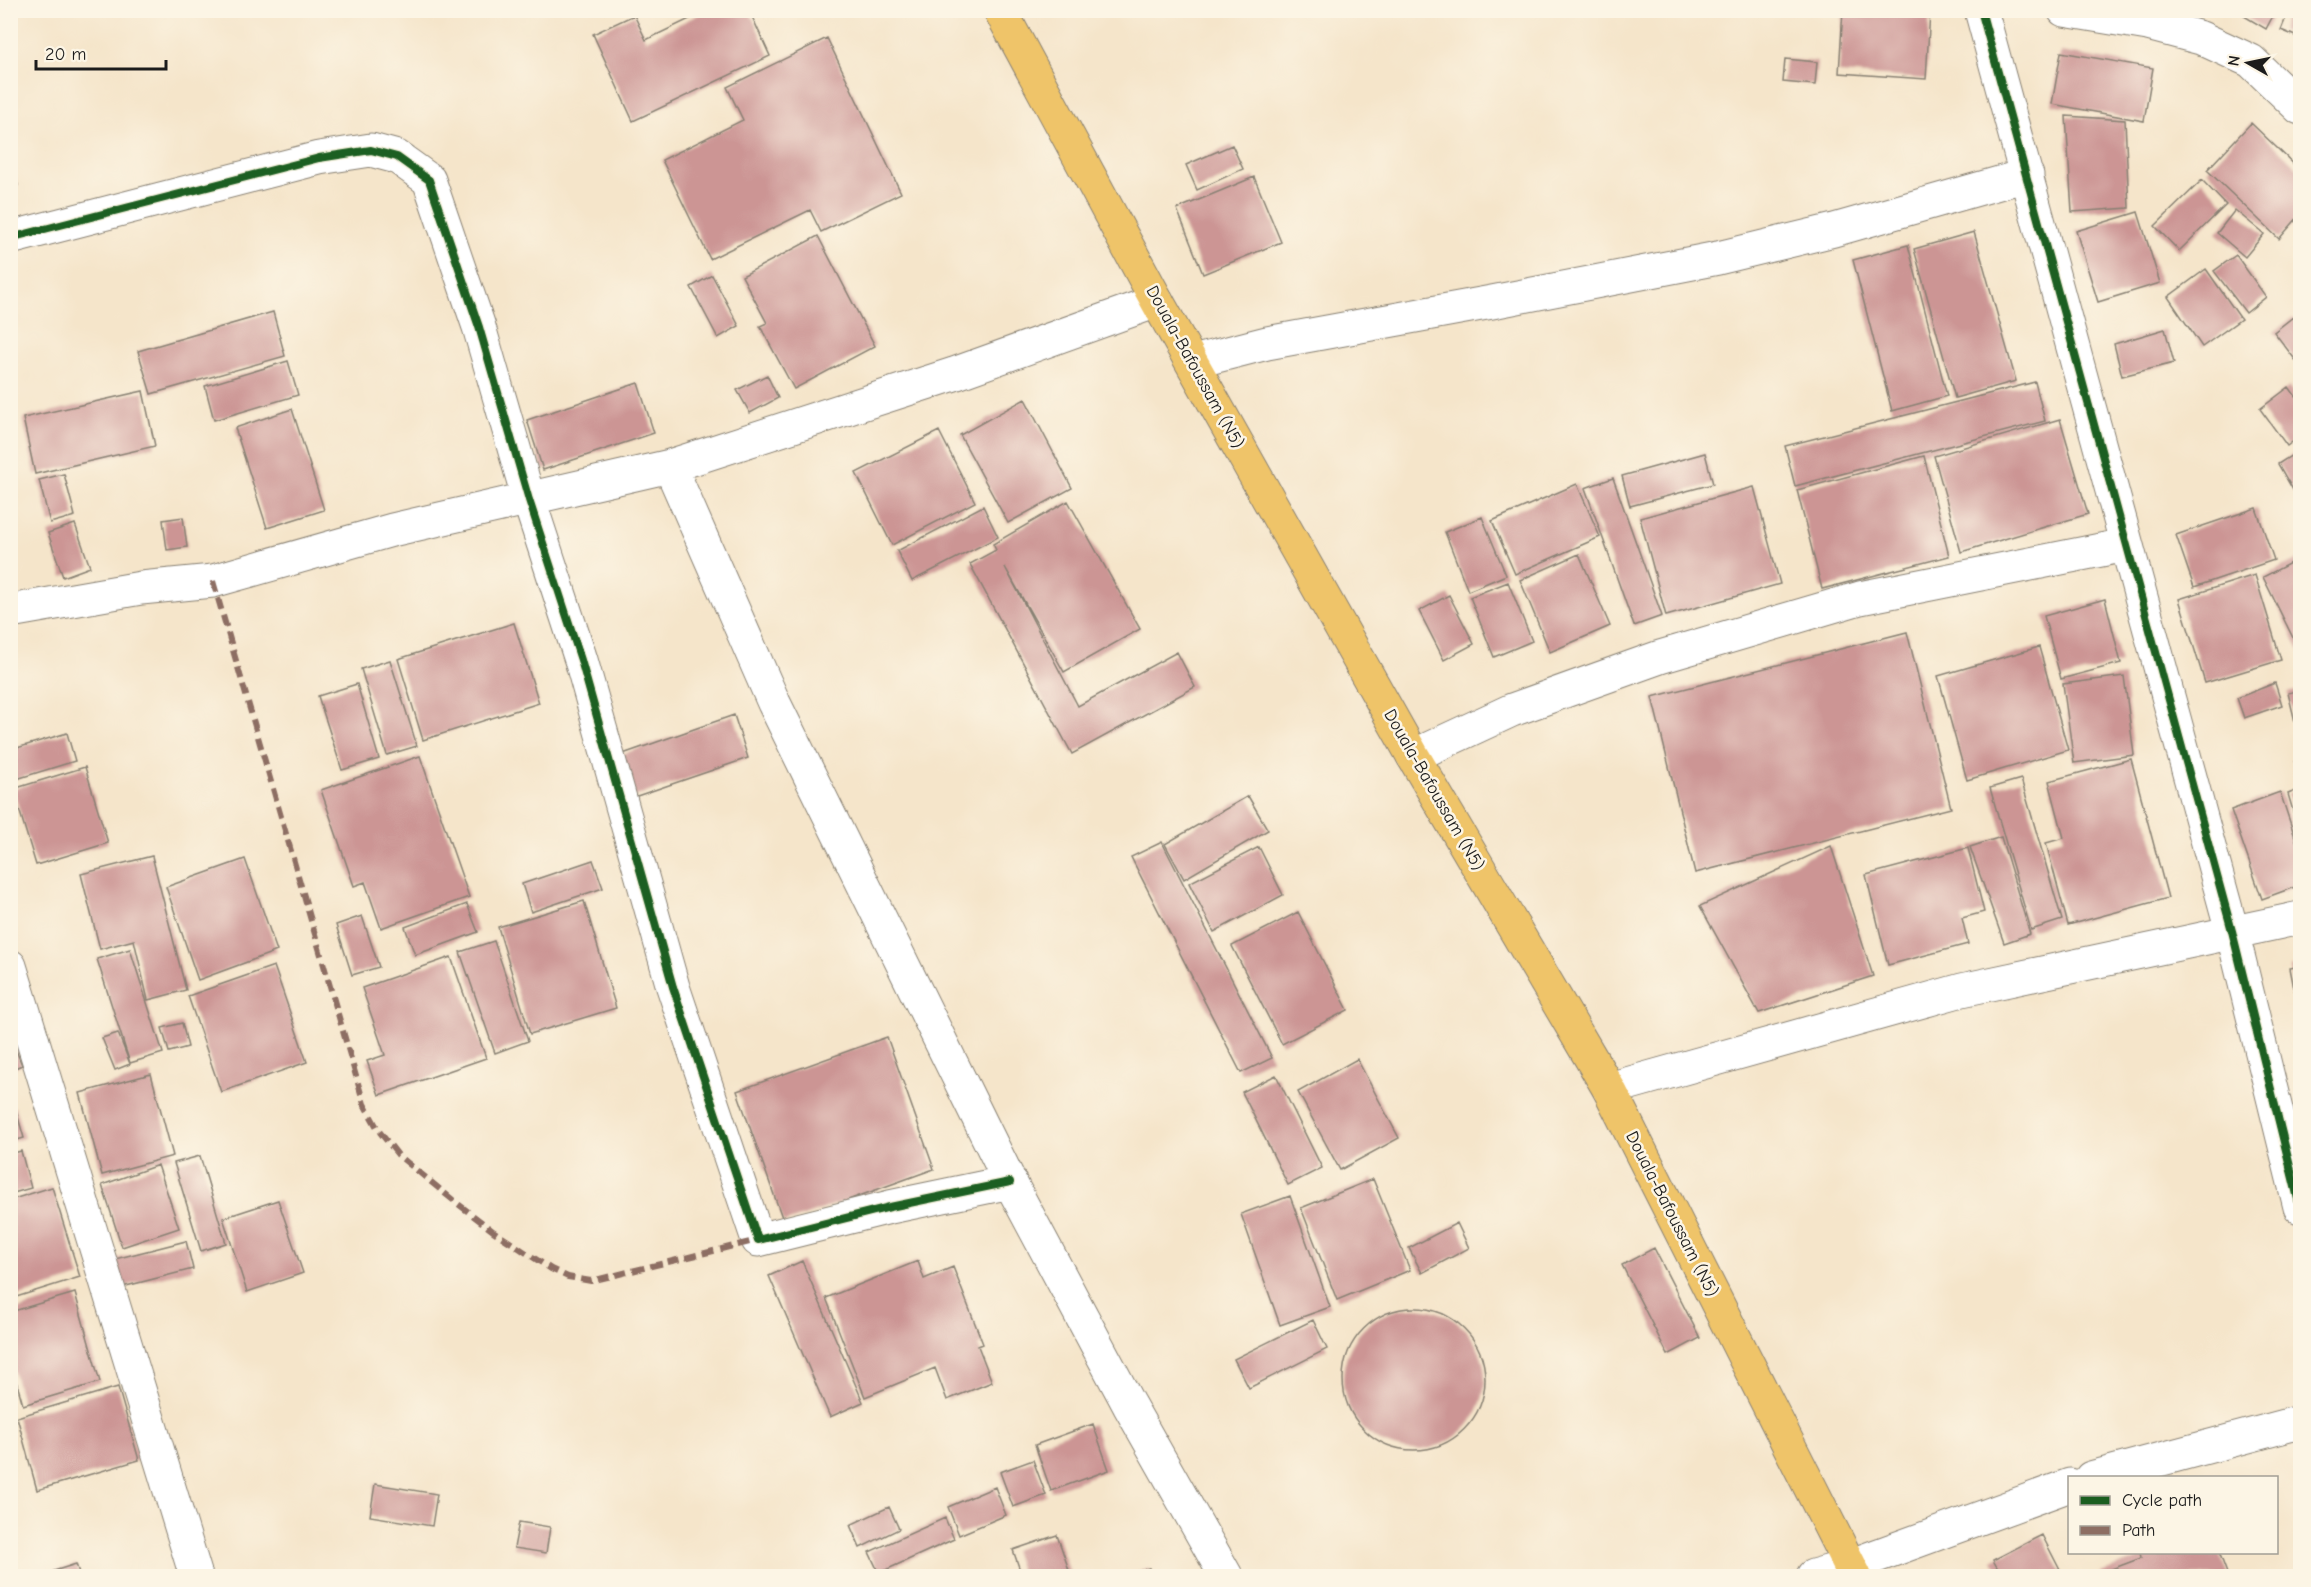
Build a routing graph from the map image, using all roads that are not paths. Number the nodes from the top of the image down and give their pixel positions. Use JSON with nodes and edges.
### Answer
{"nodes":[{"id":1,"x":1000,"y":10,"type":"edge"},
{"id":2,"x":1981,"y":10,"type":"edge"},
{"id":3,"x":2064,"y":10,"type":"edge"},
{"id":4,"x":2301,"y":108,"type":"edge"},
{"id":5,"x":2026,"y":175,"type":"junction"},
{"id":6,"x":10,"y":238,"type":"edge"},
{"id":7,"x":1157,"y":301,"type":"junction"},
{"id":8,"x":1193,"y":362,"type":"junction"},
{"id":9,"x":670,"y":466,"type":"junction"},
{"id":10,"x":529,"y":500,"type":"junction"},
{"id":11,"x":2126,"y":545,"type":"junction"},
{"id":12,"x":10,"y":611,"type":"edge"},
{"id":13,"x":1413,"y":756,"type":"junction"},
{"id":14,"x":2301,"y":918,"type":"edge"},
{"id":15,"x":2232,"y":931,"type":"junction"},
{"id":16,"x":10,"y":966,"type":"edge"},
{"id":17,"x":1609,"y":1089,"type":"junction"},
{"id":18,"x":1010,"y":1182,"type":"junction"},
{"id":19,"x":2301,"y":1207,"type":"edge"},
{"id":20,"x":2301,"y":1422,"type":"edge"},
{"id":21,"x":2098,"y":1476,"type":"edge"},
{"id":22,"x":2068,"y":1486,"type":"edge"},
{"id":23,"x":1852,"y":1571,"type":"edge"},
{"id":24,"x":196,"y":1576,"type":"edge"},
{"id":25,"x":1226,"y":1576,"type":"edge"},
{"id":26,"x":1813,"y":1576,"type":"edge"}],
"edges":[{"from":1,"to":7,"type":"highway","name":"Douala-Bafoussam (N5)"},
{"from":2,"to":5,"type":"street"},
{"from":3,"to":4,"type":"street"},
{"from":5,"to":8,"type":"street"},
{"from":5,"to":11,"type":"street"},
{"from":6,"to":10,"type":"street"},
{"from":7,"to":8,"type":"highway","name":"Douala-Bafoussam (N5)"},
{"from":7,"to":9,"type":"street"},
{"from":8,"to":13,"type":"highway","name":"Douala-Bafoussam (N5)"},
{"from":9,"to":10,"type":"street"},
{"from":9,"to":18,"type":"street"},
{"from":10,"to":12,"type":"street"},
{"from":10,"to":18,"type":"street"},
{"from":11,"to":13,"type":"street"},
{"from":11,"to":15,"type":"street"},
{"from":13,"to":17,"type":"highway","name":"Douala-Bafoussam (N5)"},
{"from":14,"to":15,"type":"street"},
{"from":15,"to":17,"type":"street"},
{"from":15,"to":19,"type":"street"},
{"from":16,"to":24,"type":"street"},
{"from":17,"to":23,"type":"highway","name":"Douala-Bafoussam (N5)"},
{"from":18,"to":25,"type":"street"},
{"from":20,"to":21,"type":"street"},
{"from":22,"to":23,"type":"street"},
{"from":23,"to":26,"type":"street"}]}
